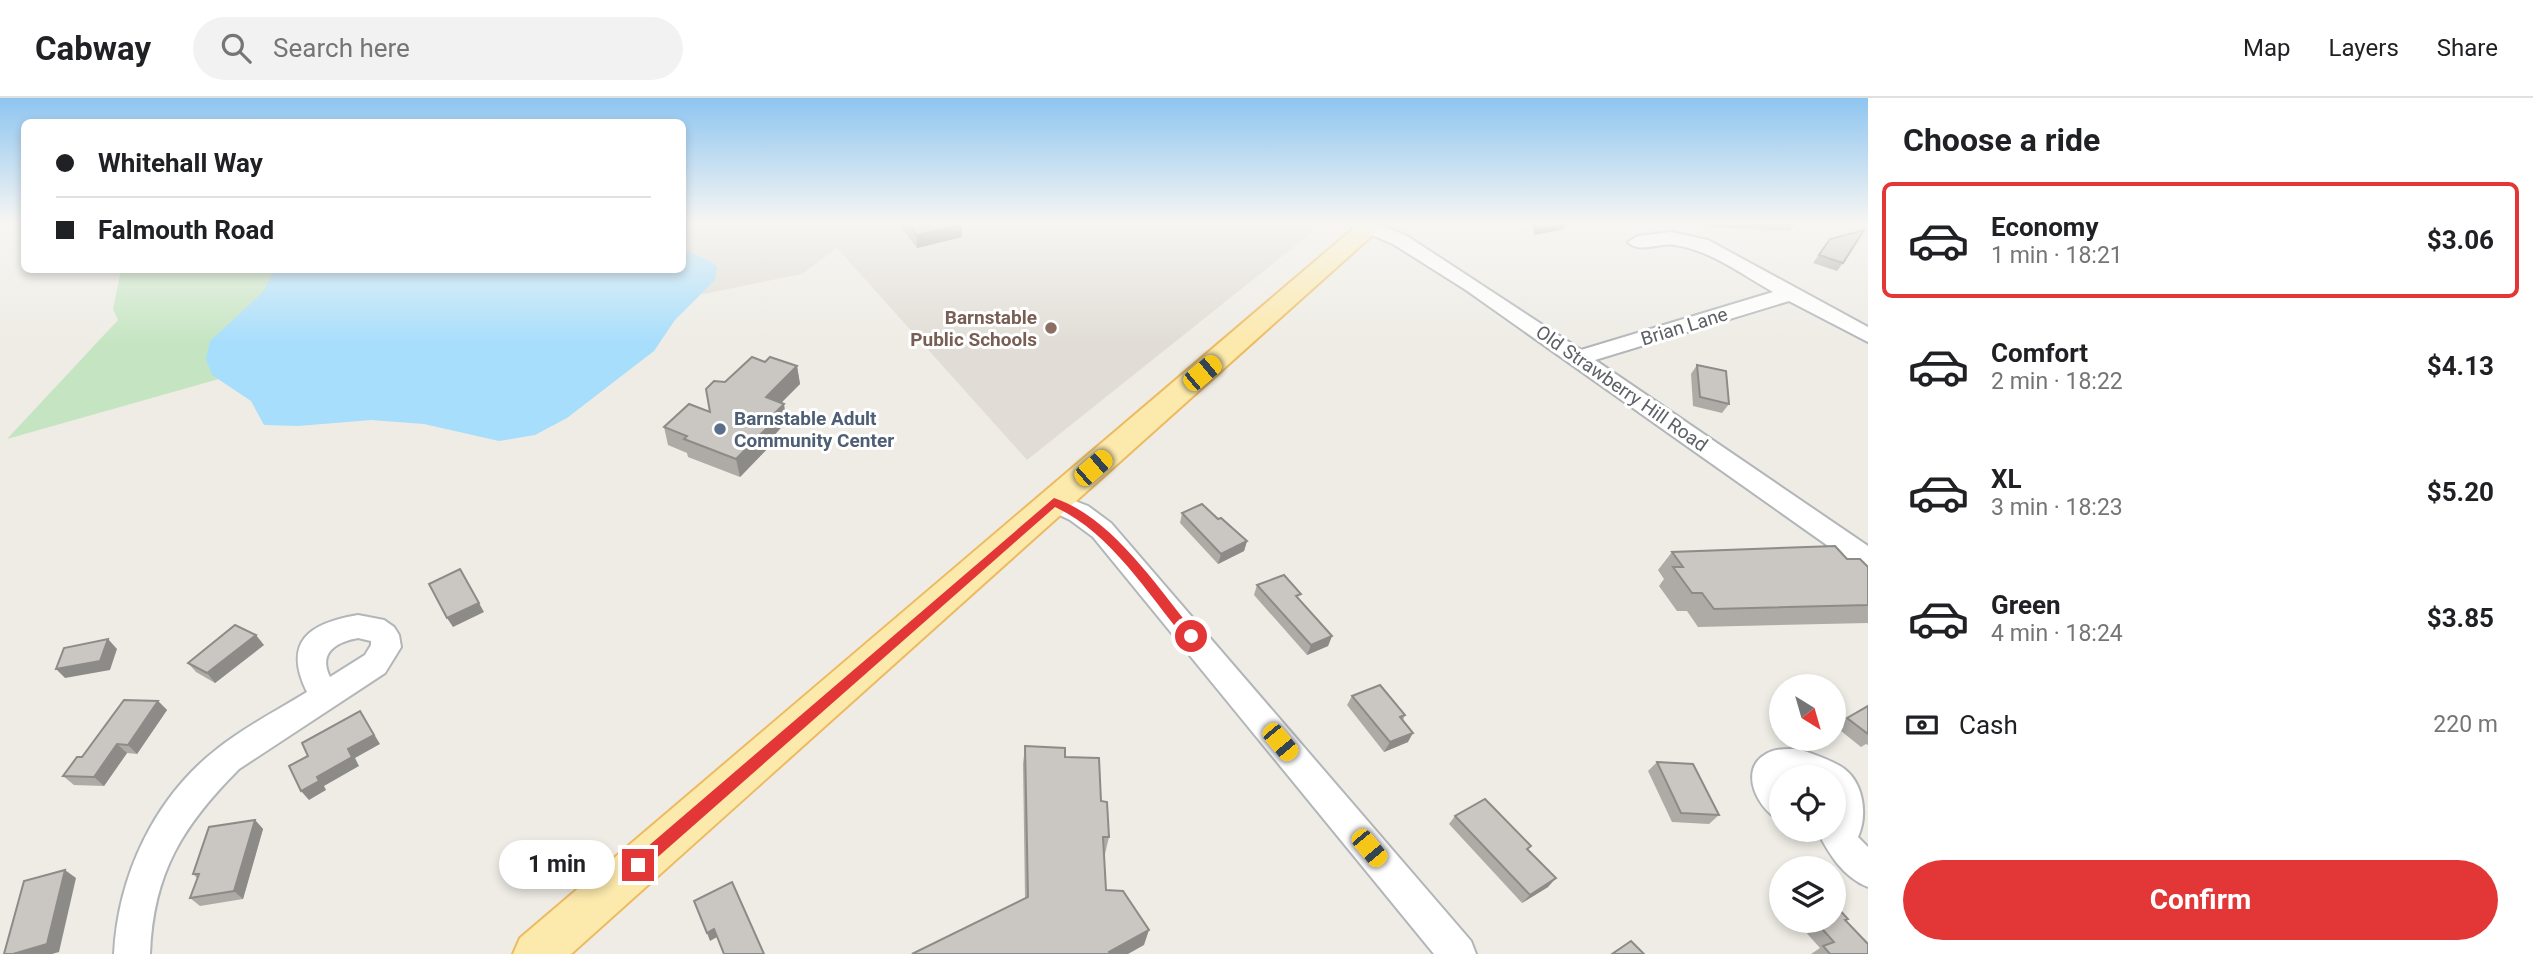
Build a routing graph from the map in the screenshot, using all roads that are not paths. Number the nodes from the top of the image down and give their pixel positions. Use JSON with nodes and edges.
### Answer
{"nodes":[{"id":1,"x":1328,"y":263,"type":"edge"},
{"id":2,"x":1437,"y":263,"type":"edge"},
{"id":3,"x":1734,"y":263,"type":"edge"},
{"id":4,"x":1789,"y":295,"type":"junction"},
{"id":5,"x":1868,"y":336,"type":"edge"},
{"id":6,"x":1579,"y":358,"type":"junction"},
{"id":7,"x":1054,"y":502,"type":"junction"},
{"id":8,"x":1868,"y":560,"type":"edge"},
{"id":9,"x":325,"y":696,"type":"dead end"},
{"id":10,"x":1775,"y":765,"type":"edge"},
{"id":11,"x":1803,"y":765,"type":"edge"},
{"id":12,"x":1846,"y":796,"type":"edge"},
{"id":13,"x":1846,"y":826,"type":"edge"},
{"id":14,"x":1843,"y":842,"type":"edge"},
{"id":15,"x":1868,"y":870,"type":"edge"},
{"id":16,"x":132,"y":954,"type":"edge"},
{"id":17,"x":536,"y":954,"type":"edge"},
{"id":18,"x":1458,"y":954,"type":"edge"}],
"edges":[{"from":1,"to":7,"type":"main road"},
{"from":2,"to":6,"type":"street","name":"Old Strawberry Hill Road"},
{"from":3,"to":4,"type":"street"},
{"from":4,"to":5,"type":"street"},
{"from":4,"to":6,"type":"street","name":"Brian Lane"},
{"from":6,"to":8,"type":"street","name":"Old Strawberry Hill Road"},
{"from":7,"to":17,"type":"main road"},
{"from":7,"to":18,"type":"street"},
{"from":9,"to":16,"type":"street"},
{"from":10,"to":11,"type":"street"},
{"from":12,"to":13,"type":"street"},
{"from":14,"to":15,"type":"street"}]}
